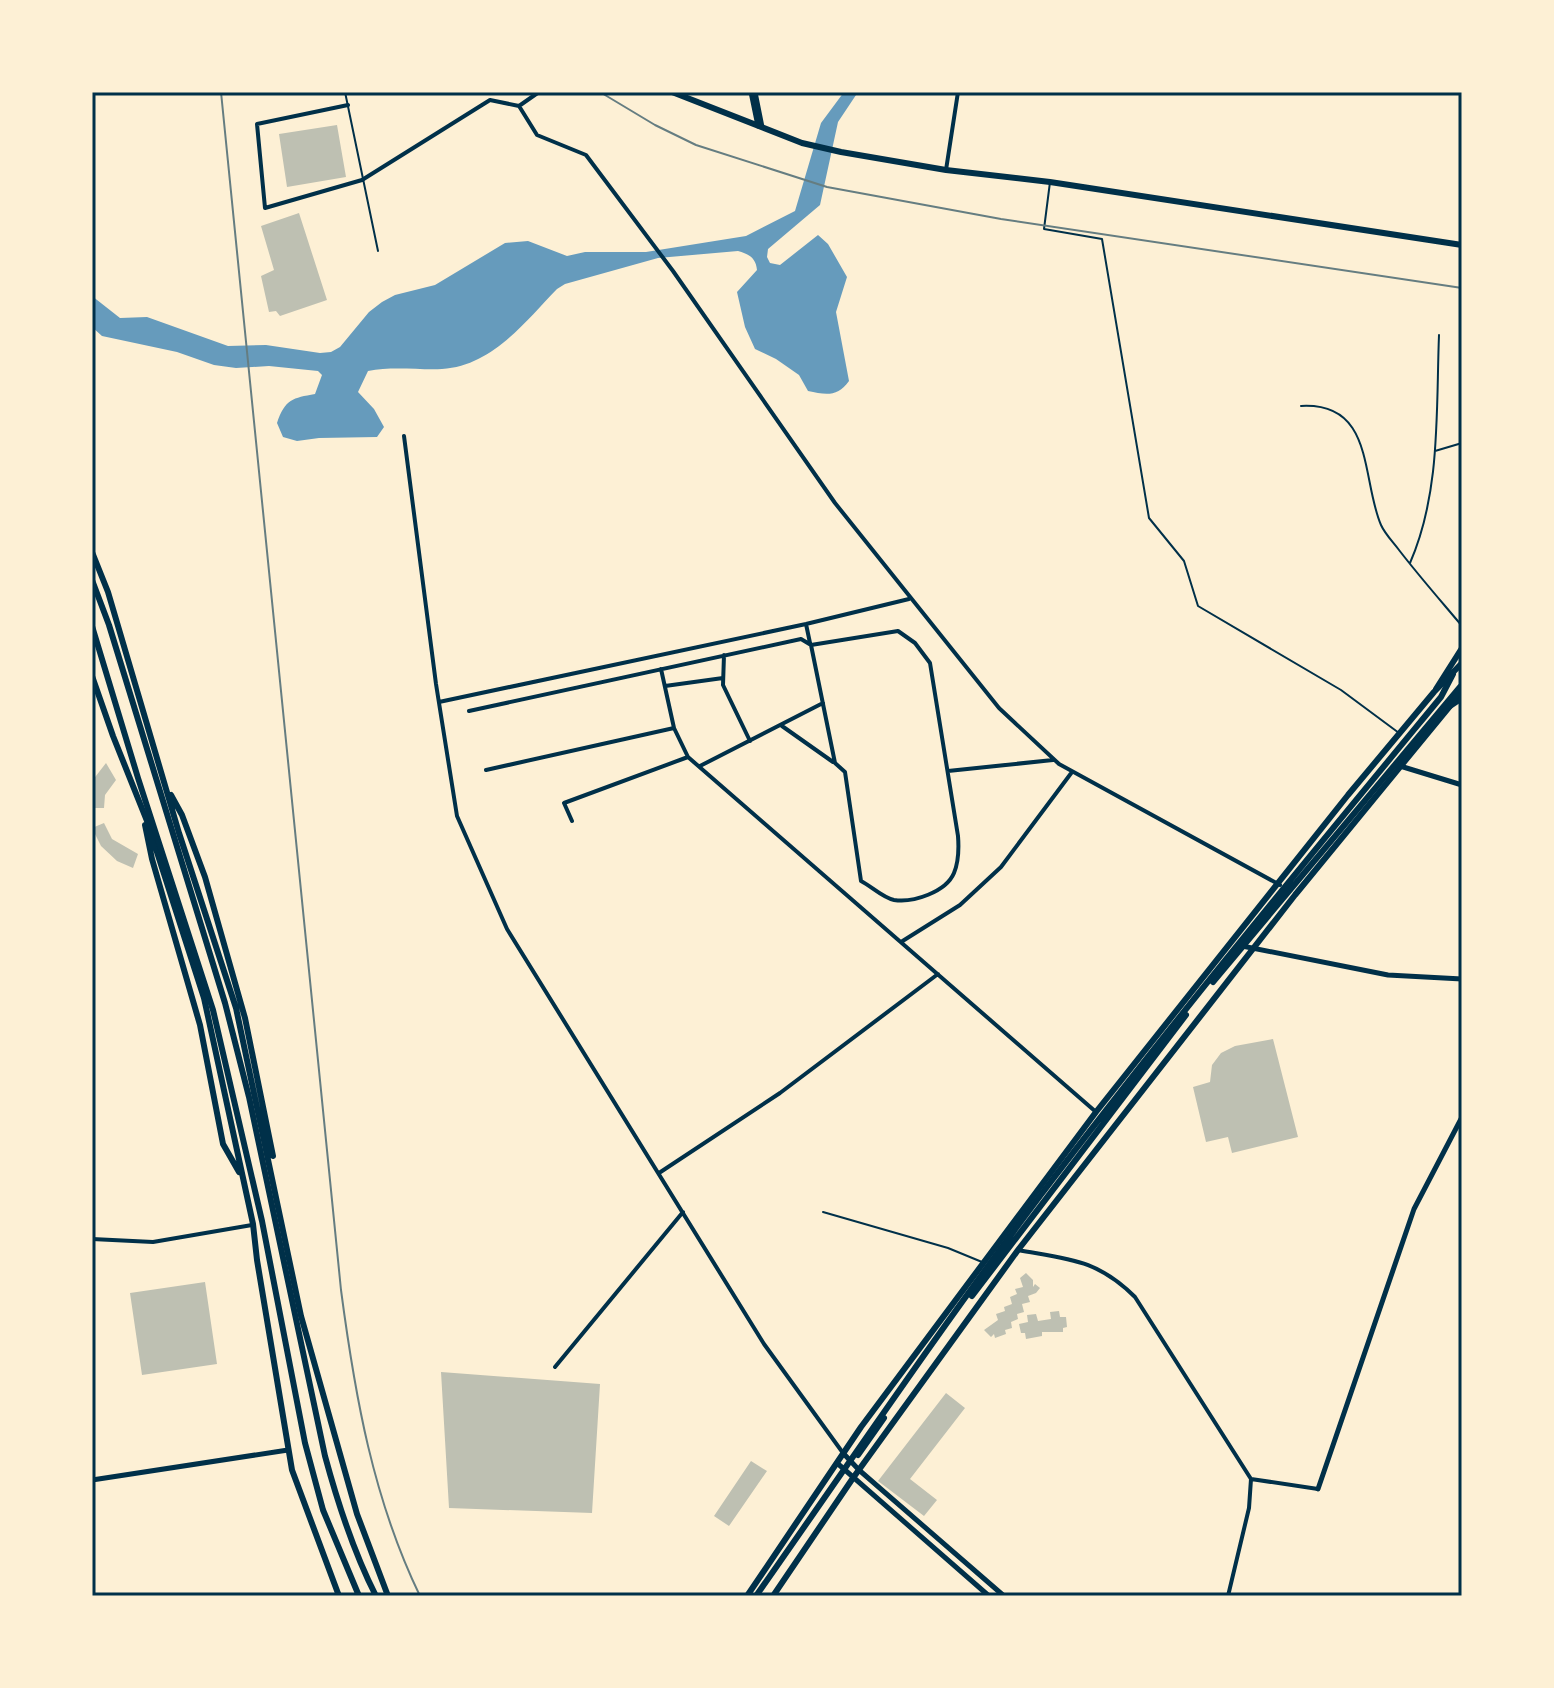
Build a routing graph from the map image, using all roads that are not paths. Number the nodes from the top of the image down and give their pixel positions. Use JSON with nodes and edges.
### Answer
{"nodes":[{"id":1,"x":345,"y":92,"type":"edge"},
{"id":2,"x":539,"y":92,"type":"edge"},
{"id":3,"x":672,"y":92,"type":"edge"},
{"id":4,"x":753,"y":92,"type":"edge"},
{"id":5,"x":958,"y":92,"type":"edge"},
{"id":6,"x":348,"y":105,"type":"junction"},
{"id":7,"x":519,"y":106,"type":"junction"},
{"id":8,"x":760,"y":126,"type":"junction"},
{"id":9,"x":946,"y":170,"type":"junction"},
{"id":10,"x":362,"y":180,"type":"junction"},
{"id":11,"x":1050,"y":182,"type":"junction"},
{"id":12,"x":1462,"y":245,"type":"edge"},
{"id":13,"x":378,"y":251,"type":"dead end"},
{"id":14,"x":1439,"y":335,"type":"dead end"},
{"id":15,"x":1301,"y":406,"type":"dead end"},
{"id":16,"x":404,"y":436,"type":"dead end"},
{"id":17,"x":1462,"y":443,"type":"edge"},
{"id":18,"x":1434,"y":451,"type":"junction"},
{"id":19,"x":92,"y":552,"type":"edge"},
{"id":20,"x":1410,"y":564,"type":"junction"},
{"id":21,"x":92,"y":580,"type":"edge"},
{"id":22,"x":909,"y":599,"type":"junction"},
{"id":23,"x":806,"y":624,"type":"junction"},
{"id":24,"x":92,"y":626,"type":"edge"},
{"id":25,"x":1462,"y":626,"type":"edge"},
{"id":26,"x":811,"y":645,"type":"junction"},
{"id":27,"x":1462,"y":648,"type":"edge"},
{"id":28,"x":724,"y":655,"type":"junction"},
{"id":29,"x":1462,"y":663,"type":"edge"},
{"id":30,"x":661,"y":669,"type":"junction"},
{"id":31,"x":1453,"y":674,"type":"junction"},
{"id":32,"x":92,"y":676,"type":"edge"},
{"id":33,"x":723,"y":678,"type":"junction"},
{"id":34,"x":665,"y":686,"type":"junction"},
{"id":35,"x":1462,"y":686,"type":"edge"},
{"id":36,"x":1434,"y":692,"type":"junction"},
{"id":37,"x":1462,"y":698,"type":"edge"},
{"id":38,"x":439,"y":702,"type":"junction"},
{"id":39,"x":823,"y":703,"type":"junction"},
{"id":40,"x":1450,"y":706,"type":"junction"},
{"id":41,"x":469,"y":711,"type":"dead end"},
{"id":42,"x":782,"y":726,"type":"junction"},
{"id":43,"x":674,"y":728,"type":"junction"},
{"id":44,"x":1400,"y":734,"type":"junction"},
{"id":45,"x":750,"y":741,"type":"junction"},
{"id":46,"x":688,"y":757,"type":"junction"},
{"id":47,"x":1054,"y":760,"type":"junction"},
{"id":48,"x":835,"y":763,"type":"junction"},
{"id":49,"x":153,"y":765,"type":"junction"},
{"id":50,"x":699,"y":766,"type":"junction"},
{"id":51,"x":1400,"y":766,"type":"junction"},
{"id":52,"x":486,"y":770,"type":"dead end"},
{"id":53,"x":948,"y":771,"type":"junction"},
{"id":54,"x":1072,"y":772,"type":"junction"},
{"id":55,"x":138,"y":778,"type":"junction"},
{"id":56,"x":1462,"y":785,"type":"edge"},
{"id":57,"x":572,"y":821,"type":"dead end"},
{"id":58,"x":1286,"y":890,"type":"junction"},
{"id":59,"x":901,"y":942,"type":"junction"},
{"id":60,"x":1230,"y":943,"type":"junction"},
{"id":61,"x":1240,"y":946,"type":"junction"},
{"id":62,"x":1252,"y":950,"type":"junction"},
{"id":63,"x":938,"y":974,"type":"junction"},
{"id":64,"x":1462,"y":979,"type":"edge"},
{"id":65,"x":1096,"y":1112,"type":"junction"},
{"id":66,"x":1462,"y":1117,"type":"edge"},
{"id":67,"x":659,"y":1173,"type":"junction"},
{"id":68,"x":274,"y":1180,"type":"junction"},
{"id":69,"x":243,"y":1181,"type":"junction"},
{"id":70,"x":683,"y":1212,"type":"junction"},
{"id":71,"x":823,"y":1212,"type":"dead end"},
{"id":72,"x":253,"y":1224,"type":"junction"},
{"id":73,"x":92,"y":1239,"type":"edge"},
{"id":74,"x":1018,"y":1250,"type":"junction"},
{"id":75,"x":984,"y":1263,"type":"junction"},
{"id":76,"x":555,"y":1367,"type":"dead end"},
{"id":77,"x":288,"y":1450,"type":"junction"},
{"id":78,"x":843,"y":1453,"type":"junction"},
{"id":79,"x":851,"y":1462,"type":"junction"},
{"id":80,"x":837,"y":1463,"type":"junction"},
{"id":81,"x":845,"y":1470,"type":"junction"},
{"id":82,"x":859,"y":1470,"type":"junction"},
{"id":83,"x":853,"y":1478,"type":"junction"},
{"id":84,"x":1251,"y":1479,"type":"junction"},
{"id":85,"x":92,"y":1480,"type":"edge"},
{"id":86,"x":1318,"y":1489,"type":"joint"},
{"id":87,"x":339,"y":1596,"type":"edge"},
{"id":88,"x":359,"y":1596,"type":"edge"},
{"id":89,"x":376,"y":1596,"type":"edge"},
{"id":90,"x":388,"y":1596,"type":"edge"},
{"id":91,"x":747,"y":1596,"type":"edge"},
{"id":92,"x":758,"y":1596,"type":"edge"},
{"id":93,"x":773,"y":1596,"type":"edge"},
{"id":94,"x":989,"y":1596,"type":"edge"},
{"id":95,"x":1004,"y":1596,"type":"edge"},
{"id":96,"x":1228,"y":1596,"type":"edge"}],
"edges":[{"from":1,"to":6,"type":"lane"},
{"from":2,"to":7,"type":"street"},
{"from":3,"to":8,"type":"main road"},
{"from":4,"to":8,"type":"street"},
{"from":5,"to":9,"type":"street"},
{"from":6,"to":10,"type":"lane"},
{"from":6,"to":10,"type":"street"},
{"from":7,"to":10,"type":"street"},
{"from":7,"to":22,"type":"street"},
{"from":8,"to":9,"type":"main road"},
{"from":9,"to":11,"type":"main road"},
{"from":10,"to":13,"type":"lane"},
{"from":11,"to":12,"type":"main road"},
{"from":11,"to":44,"type":"lane"},
{"from":14,"to":18,"type":"lane"},
{"from":15,"to":20,"type":"lane"},
{"from":16,"to":38,"type":"street"},
{"from":17,"to":18,"type":"lane"},
{"from":18,"to":20,"type":"lane"},
{"from":19,"to":68,"type":"main road"},
{"from":20,"to":25,"type":"lane"},
{"from":21,"to":49,"type":"main road"},
{"from":22,"to":23,"type":"street"},
{"from":22,"to":47,"type":"street"},
{"from":23,"to":26,"type":"street"},
{"from":23,"to":38,"type":"street"},
{"from":24,"to":55,"type":"main road"},
{"from":26,"to":28,"type":"street"},
{"from":26,"to":39,"type":"street"},
{"from":26,"to":53,"type":"street"},
{"from":27,"to":36,"type":"main road"},
{"from":28,"to":30,"type":"street"},
{"from":28,"to":33,"type":"street"},
{"from":29,"to":31,"type":"main road"},
{"from":30,"to":34,"type":"street"},
{"from":30,"to":41,"type":"street"},
{"from":31,"to":36,"type":"main road"},
{"from":31,"to":58,"type":"main road"},
{"from":32,"to":69,"type":"main road"},
{"from":33,"to":34,"type":"street"},
{"from":33,"to":45,"type":"street"},
{"from":34,"to":43,"type":"street"},
{"from":35,"to":40,"type":"main road"},
{"from":35,"to":58,"type":"main road"},
{"from":36,"to":44,"type":"main road"},
{"from":37,"to":40,"type":"main road"},
{"from":38,"to":67,"type":"street"},
{"from":39,"to":42,"type":"street"},
{"from":39,"to":48,"type":"street"},
{"from":40,"to":51,"type":"main road"},
{"from":42,"to":45,"type":"street"},
{"from":42,"to":48,"type":"street"},
{"from":43,"to":46,"type":"street"},
{"from":43,"to":52,"type":"street"},
{"from":44,"to":58,"type":"main road"},
{"from":45,"to":50,"type":"street"},
{"from":46,"to":50,"type":"street"},
{"from":46,"to":57,"type":"street"},
{"from":47,"to":53,"type":"street"},
{"from":47,"to":54,"type":"street"},
{"from":48,"to":53,"type":"street"},
{"from":49,"to":68,"type":"main road"},
{"from":49,"to":89,"type":"main road"},
{"from":50,"to":59,"type":"street"},
{"from":51,"to":56,"type":"street"},
{"from":51,"to":58,"type":"main road"},
{"from":54,"to":58,"type":"street"},
{"from":54,"to":59,"type":"street"},
{"from":55,"to":69,"type":"main road"},
{"from":55,"to":88,"type":"main road"},
{"from":58,"to":60,"type":"main road"},
{"from":58,"to":61,"type":"main road"},
{"from":58,"to":62,"type":"main road"},
{"from":59,"to":63,"type":"street"},
{"from":60,"to":61,"type":"street"},
{"from":60,"to":65,"type":"main road"},
{"from":61,"to":62,"type":"street"},
{"from":61,"to":79,"type":"main road"},
{"from":62,"to":64,"type":"street"},
{"from":62,"to":74,"type":"main road"},
{"from":63,"to":65,"type":"street"},
{"from":63,"to":67,"type":"street"},
{"from":65,"to":75,"type":"main road"},
{"from":66,"to":86,"type":"street"},
{"from":67,"to":70,"type":"street"},
{"from":68,"to":90,"type":"main road"},
{"from":69,"to":72,"type":"main road"},
{"from":70,"to":76,"type":"street"},
{"from":70,"to":78,"type":"street"},
{"from":71,"to":75,"type":"lane"},
{"from":72,"to":73,"type":"street"},
{"from":72,"to":77,"type":"main road"},
{"from":74,"to":82,"type":"main road"},
{"from":74,"to":84,"type":"street"},
{"from":75,"to":78,"type":"main road"},
{"from":77,"to":85,"type":"street"},
{"from":77,"to":87,"type":"main road"},
{"from":78,"to":79,"type":"street"},
{"from":78,"to":80,"type":"main road"},
{"from":79,"to":81,"type":"main road"},
{"from":79,"to":82,"type":"street"},
{"from":80,"to":81,"type":"street"},
{"from":80,"to":91,"type":"main road"},
{"from":81,"to":83,"type":"street"},
{"from":81,"to":92,"type":"main road"},
{"from":82,"to":83,"type":"main road"},
{"from":82,"to":95,"type":"street"},
{"from":83,"to":93,"type":"main road"},
{"from":83,"to":94,"type":"street"},
{"from":84,"to":86,"type":"street"},
{"from":84,"to":96,"type":"street"}]}
